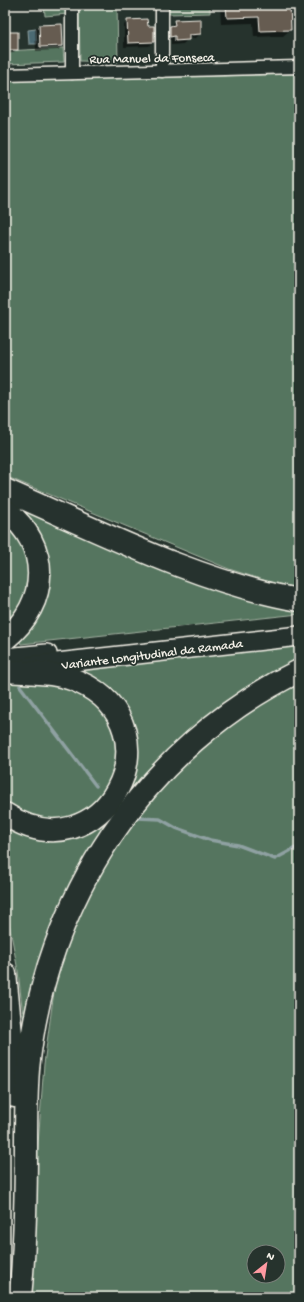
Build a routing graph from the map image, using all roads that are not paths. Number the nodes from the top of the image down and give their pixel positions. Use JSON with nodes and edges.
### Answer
{"nodes":[{"id":1,"x":72,"y":5,"type":"edge"},
{"id":2,"x":162,"y":5,"type":"edge"},
{"id":3,"x":299,"y":67,"type":"edge"},
{"id":4,"x":162,"y":71,"type":"junction"},
{"id":5,"x":72,"y":73,"type":"junction"},
{"id":6,"x":5,"y":75,"type":"edge"},
{"id":7,"x":5,"y":490,"type":"edge"},
{"id":8,"x":5,"y":510,"type":"edge"},
{"id":9,"x":299,"y":600,"type":"edge"},
{"id":10,"x":299,"y":625,"type":"edge"},
{"id":11,"x":299,"y":636,"type":"edge"},
{"id":12,"x":5,"y":639,"type":"edge"},
{"id":13,"x":5,"y":658,"type":"edge"},
{"id":14,"x":5,"y":670,"type":"edge"},
{"id":15,"x":299,"y":671,"type":"edge"},
{"id":16,"x":5,"y":814,"type":"edge"},
{"id":17,"x":5,"y":974,"type":"edge"},
{"id":18,"x":10,"y":1297,"type":"edge"},
{"id":19,"x":20,"y":1297,"type":"edge"}],
"edges":[{"from":1,"to":5,"type":"street"},
{"from":2,"to":4,"type":"street"},
{"from":3,"to":4,"type":"street","name":"Rua Manuel da Fonseca"},
{"from":4,"to":5,"type":"street","name":"Rua Manuel da Fonseca"},
{"from":5,"to":6,"type":"street","name":"Rua Manuel da Fonseca"},
{"from":7,"to":9,"type":"highway"},
{"from":8,"to":12,"type":"highway"},
{"from":10,"to":13,"type":"main road","name":"Variante Longitudinal da Ramada"},
{"from":11,"to":14,"type":"main road","name":"Variante Longitudinal da Ramada"},
{"from":14,"to":16,"type":"highway"},
{"from":15,"to":19,"type":"highway"},
{"from":17,"to":18,"type":"highway"}]}
